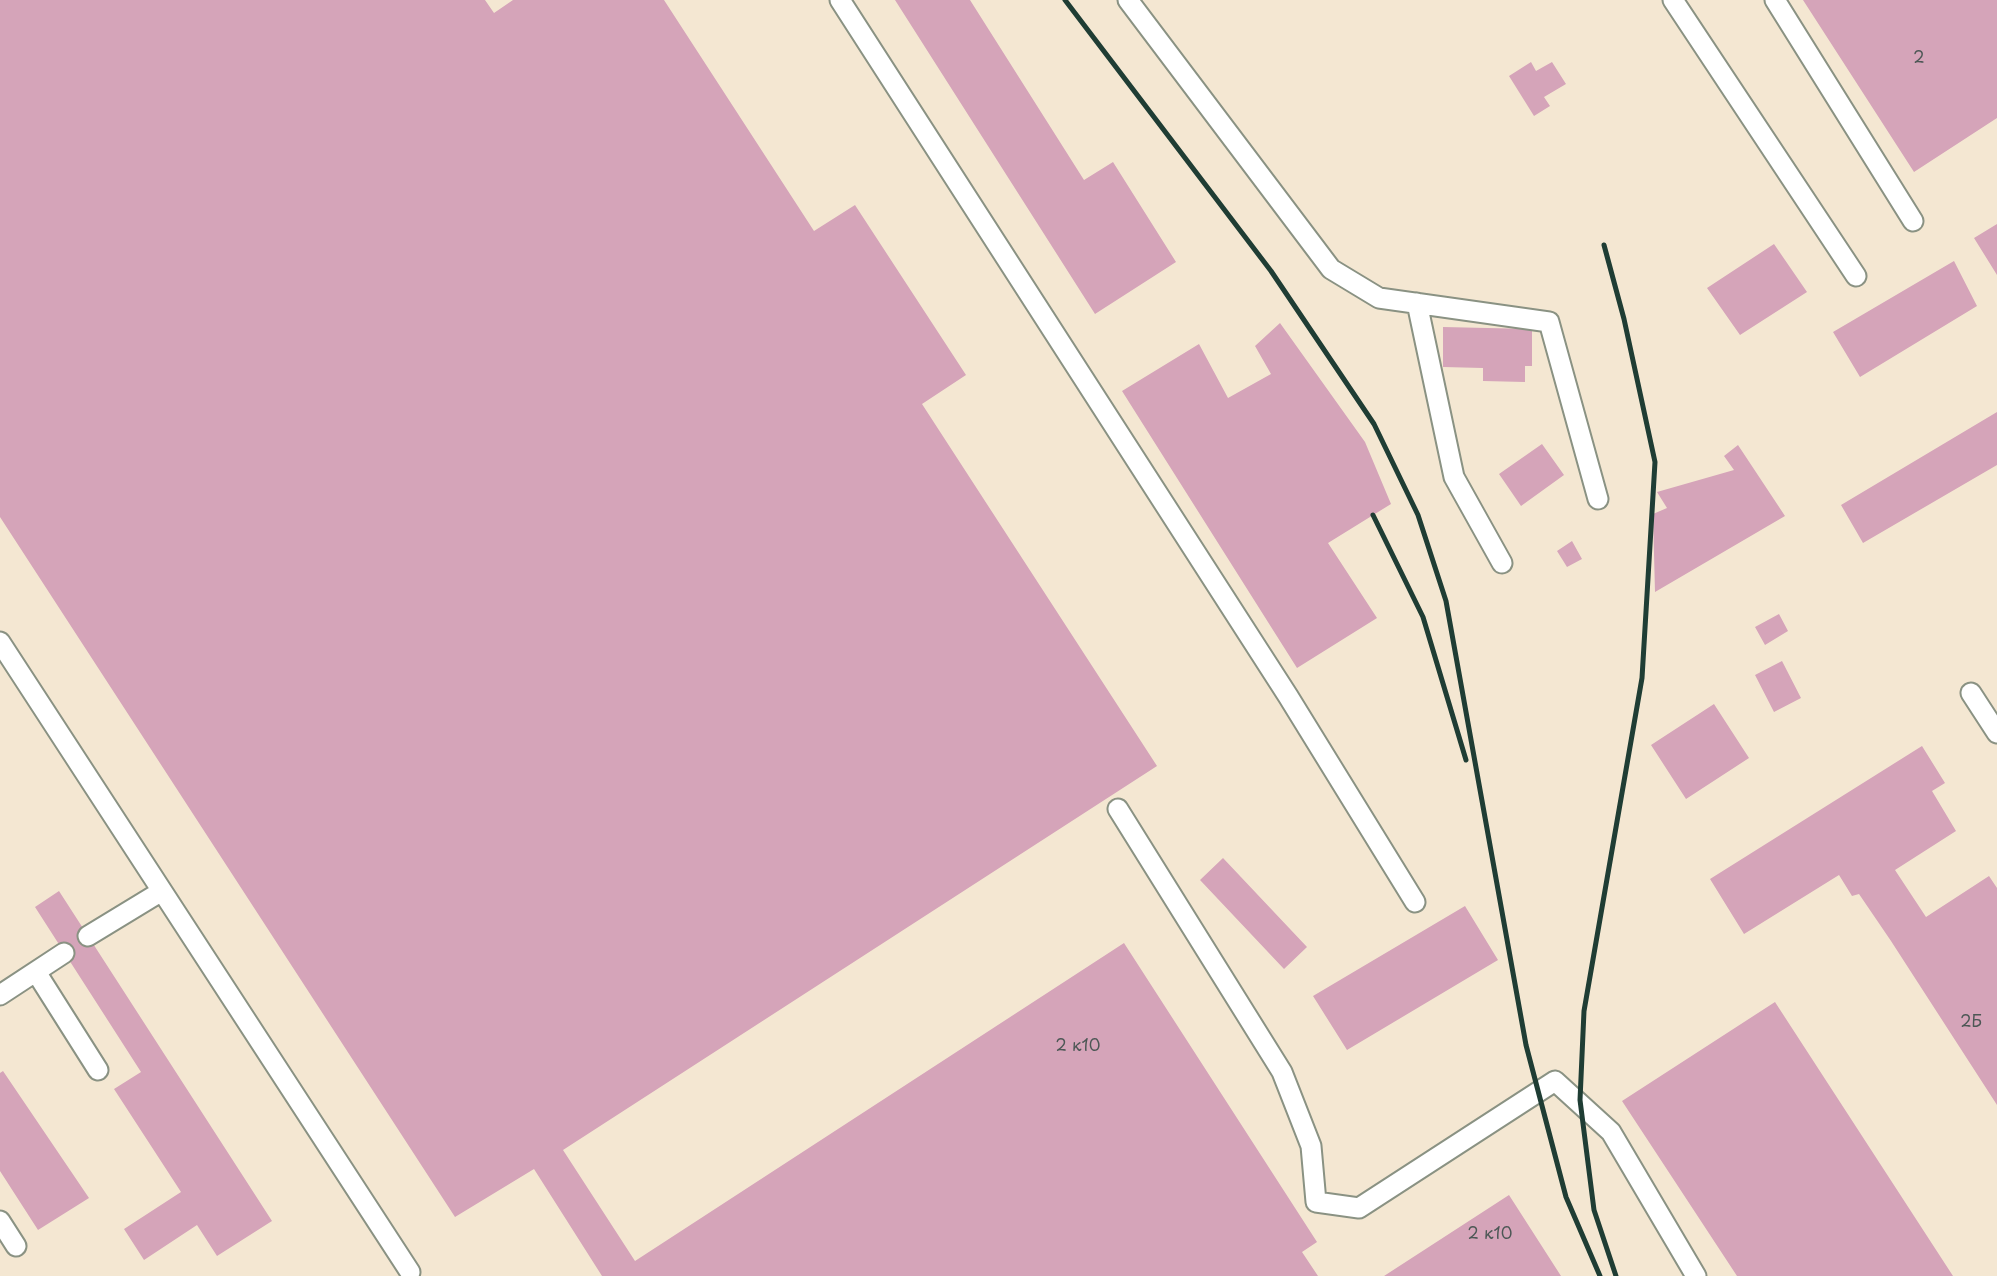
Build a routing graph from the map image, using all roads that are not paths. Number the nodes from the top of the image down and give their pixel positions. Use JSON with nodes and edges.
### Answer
{"nodes":[{"id":1,"x":840,"y":0,"type":"edge"},
{"id":2,"x":1128,"y":0,"type":"edge"},
{"id":3,"x":1673,"y":0,"type":"edge"},
{"id":4,"x":1775,"y":0,"type":"edge"},
{"id":5,"x":1913,"y":221,"type":"dead end"},
{"id":6,"x":1856,"y":276,"type":"dead end"},
{"id":7,"x":1417,"y":303,"type":"junction"},
{"id":8,"x":1598,"y":499,"type":"dead end"},
{"id":9,"x":1502,"y":563,"type":"dead end"},
{"id":10,"x":0,"y":642,"type":"edge"},
{"id":11,"x":1972,"y":693,"type":"dead end"},
{"id":12,"x":1997,"y":733,"type":"edge"},
{"id":13,"x":1118,"y":809,"type":"dead end"},
{"id":14,"x":162,"y":891,"type":"junction"},
{"id":15,"x":1415,"y":902,"type":"dead end"},
{"id":16,"x":88,"y":936,"type":"dead end"},
{"id":17,"x":64,"y":953,"type":"dead end"},
{"id":18,"x":36,"y":972,"type":"junction"},
{"id":19,"x":0,"y":995,"type":"edge"},
{"id":20,"x":98,"y":1070,"type":"dead end"},
{"id":21,"x":0,"y":1221,"type":"edge"},
{"id":22,"x":16,"y":1247,"type":"dead end"},
{"id":23,"x":410,"y":1272,"type":"dead end"},
{"id":24,"x":1696,"y":1276,"type":"edge"}],
"edges":[{"from":1,"to":15,"type":"lane"},
{"from":2,"to":7,"type":"lane"},
{"from":3,"to":6,"type":"lane"},
{"from":4,"to":5,"type":"lane"},
{"from":7,"to":8,"type":"lane"},
{"from":7,"to":9,"type":"lane"},
{"from":10,"to":14,"type":"lane"},
{"from":11,"to":12,"type":"lane"},
{"from":13,"to":24,"type":"lane"},
{"from":14,"to":16,"type":"lane"},
{"from":14,"to":23,"type":"lane"},
{"from":17,"to":18,"type":"lane"},
{"from":18,"to":19,"type":"lane"},
{"from":18,"to":20,"type":"lane"},
{"from":21,"to":22,"type":"lane"}]}
